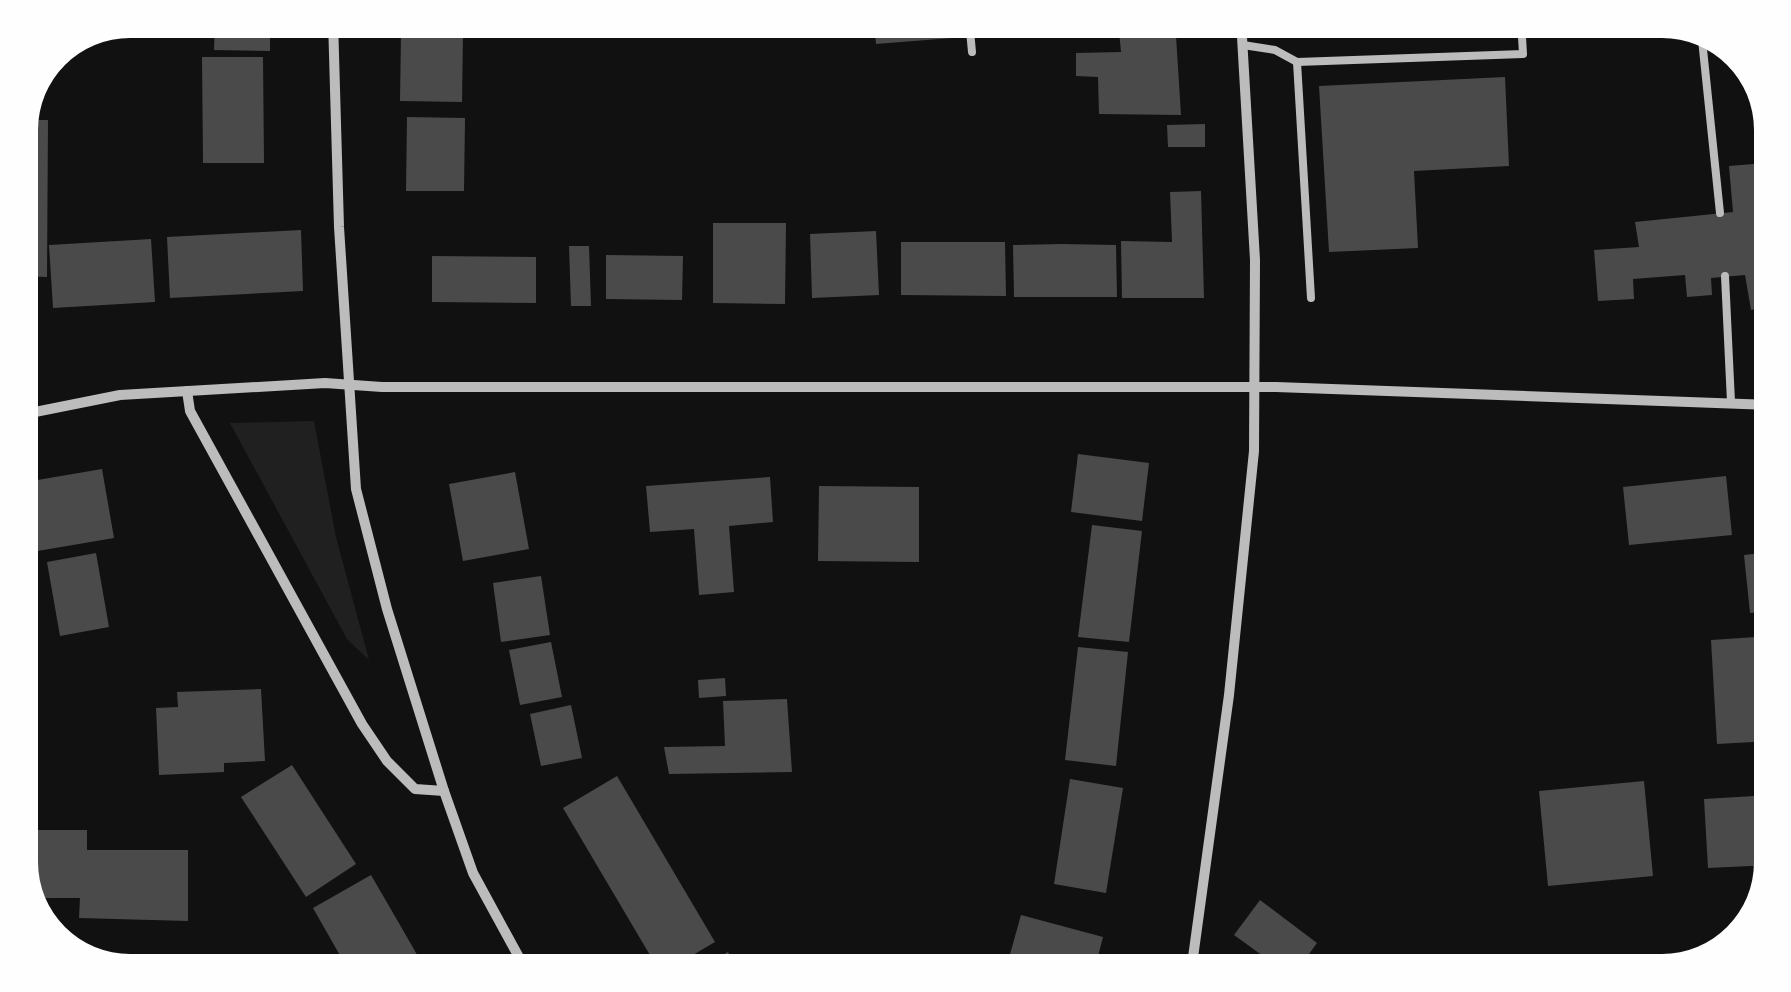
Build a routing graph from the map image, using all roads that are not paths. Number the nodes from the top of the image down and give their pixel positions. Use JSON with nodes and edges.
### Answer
{"nodes":[{"id":1,"x":334,"y":38,"type":"edge"},
{"id":2,"x":971,"y":38,"type":"edge"},
{"id":3,"x":1243,"y":38,"type":"edge"},
{"id":4,"x":1523,"y":38,"type":"edge"},
{"id":5,"x":1244,"y":46,"type":"junction"},
{"id":6,"x":1703,"y":47,"type":"edge"},
{"id":7,"x":972,"y":52,"type":"dead end"},
{"id":8,"x":1297,"y":62,"type":"junction"},
{"id":9,"x":1720,"y":213,"type":"dead end"},
{"id":10,"x":1725,"y":276,"type":"dead end"},
{"id":11,"x":1312,"y":298,"type":"dead end"},
{"id":12,"x":348,"y":386,"type":"junction"},
{"id":13,"x":1257,"y":388,"type":"junction"},
{"id":14,"x":186,"y":391,"type":"junction"},
{"id":15,"x":1730,"y":402,"type":"junction"},
{"id":16,"x":1753,"y":404,"type":"edge"},
{"id":17,"x":38,"y":412,"type":"edge"},
{"id":18,"x":444,"y":791,"type":"junction"},
{"id":19,"x":516,"y":954,"type":"edge"},
{"id":20,"x":1193,"y":954,"type":"edge"}],
"edges":[{"from":1,"to":12,"type":"street"},
{"from":2,"to":7,"type":"lane"},
{"from":3,"to":5,"type":"street"},
{"from":4,"to":8,"type":"lane"},
{"from":5,"to":8,"type":"lane"},
{"from":5,"to":13,"type":"street"},
{"from":6,"to":9,"type":"lane"},
{"from":8,"to":11,"type":"lane"},
{"from":10,"to":15,"type":"lane"},
{"from":12,"to":13,"type":"street"},
{"from":12,"to":14,"type":"street"},
{"from":12,"to":18,"type":"street"},
{"from":13,"to":15,"type":"street"},
{"from":13,"to":20,"type":"street"},
{"from":14,"to":17,"type":"street"},
{"from":14,"to":18,"type":"street"},
{"from":15,"to":16,"type":"street"},
{"from":18,"to":19,"type":"street"}]}
